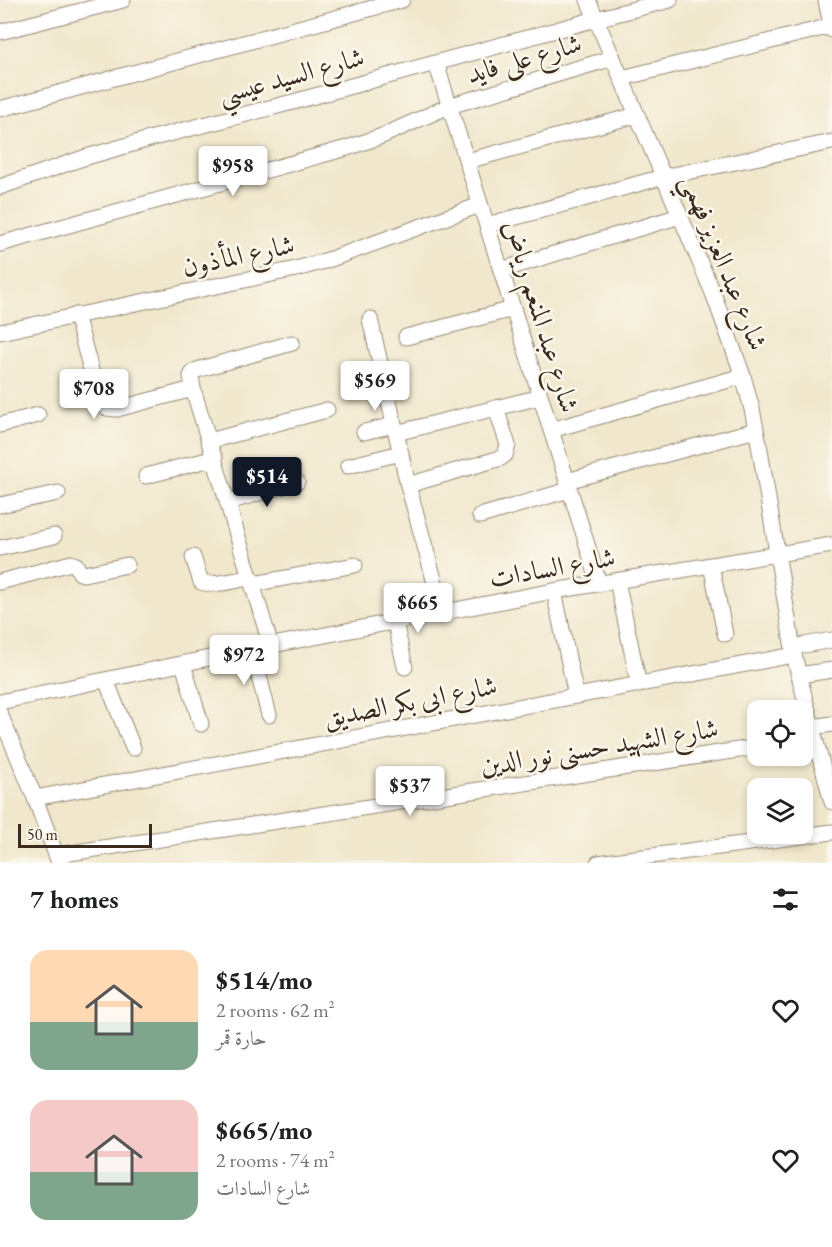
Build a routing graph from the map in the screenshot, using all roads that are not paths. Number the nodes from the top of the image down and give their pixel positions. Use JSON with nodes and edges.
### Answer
{"nodes":[{"id":1,"x":123,"y":0,"type":"edge"},
{"id":2,"x":402,"y":0,"type":"edge"},
{"id":3,"x":588,"y":0,"type":"edge"},
{"id":4,"x":670,"y":0,"type":"edge"},
{"id":5,"x":826,"y":0,"type":"edge"},
{"id":6,"x":596,"y":19,"type":"junction"},
{"id":7,"x":832,"y":28,"type":"edge"},
{"id":8,"x":0,"y":32,"type":"edge"},
{"id":9,"x":613,"y":58,"type":"junction"},
{"id":10,"x":436,"y":63,"type":"junction"},
{"id":11,"x":622,"y":78,"type":"junction"},
{"id":12,"x":449,"y":106,"type":"junction"},
{"id":13,"x":0,"y":109,"type":"edge"},
{"id":14,"x":637,"y":115,"type":"junction"},
{"id":15,"x":832,"y":142,"type":"edge"},
{"id":16,"x":467,"y":161,"type":"junction"},
{"id":17,"x":663,"y":177,"type":"junction"},
{"id":18,"x":0,"y":187,"type":"edge"},
{"id":19,"x":480,"y":205,"type":"junction"},
{"id":20,"x":680,"y":216,"type":"junction"},
{"id":21,"x":487,"y":225,"type":"junction"},
{"id":22,"x":0,"y":244,"type":"edge"},
{"id":23,"x":501,"y":270,"type":"junction"},
{"id":24,"x":513,"y":309,"type":"junction"},
{"id":25,"x":76,"y":315,"type":"junction"},
{"id":26,"x":370,"y":319,"type":"dead end"},
{"id":27,"x":0,"y":332,"type":"edge"},
{"id":28,"x":406,"y":337,"type":"dead end"},
{"id":29,"x":292,"y":343,"type":"dead end"},
{"id":30,"x":742,"y":376,"type":"junction"},
{"id":31,"x":193,"y":389,"type":"junction"},
{"id":32,"x":540,"y":397,"type":"junction"},
{"id":33,"x":496,"y":408,"type":"junction"},
{"id":34,"x":327,"y":410,"type":"dead end"},
{"id":35,"x":38,"y":415,"type":"dead end"},
{"id":36,"x":0,"y":425,"type":"edge"},
{"id":37,"x":395,"y":429,"type":"junction"},
{"id":38,"x":551,"y":430,"type":"junction"},
{"id":39,"x":756,"y":430,"type":"junction"},
{"id":40,"x":364,"y":432,"type":"dead end"},
{"id":41,"x":209,"y":441,"type":"junction"},
{"id":42,"x":401,"y":453,"type":"junction"},
{"id":43,"x":214,"y":458,"type":"junction"},
{"id":44,"x":348,"y":466,"type":"dead end"},
{"id":45,"x":146,"y":476,"type":"dead end"},
{"id":46,"x":297,"y":482,"type":"dead end"},
{"id":47,"x":408,"y":485,"type":"junction"},
{"id":48,"x":568,"y":485,"type":"junction"},
{"id":49,"x":58,"y":493,"type":"dead end"},
{"id":50,"x":228,"y":502,"type":"junction"},
{"id":51,"x":0,"y":505,"type":"edge"},
{"id":52,"x":480,"y":516,"type":"dead end"},
{"id":53,"x":54,"y":536,"type":"dead end"},
{"id":54,"x":832,"y":545,"type":"edge"},
{"id":55,"x":0,"y":548,"type":"edge"},
{"id":56,"x":778,"y":554,"type":"junction"},
{"id":57,"x":193,"y":556,"type":"dead end"},
{"id":58,"x":127,"y":565,"type":"dead end"},
{"id":59,"x":355,"y":565,"type":"dead end"},
{"id":60,"x":711,"y":565,"type":"junction"},
{"id":61,"x":252,"y":580,"type":"junction"},
{"id":62,"x":617,"y":581,"type":"junction"},
{"id":63,"x":0,"y":582,"type":"edge"},
{"id":64,"x":599,"y":584,"type":"junction"},
{"id":65,"x":554,"y":591,"type":"junction"},
{"id":66,"x":443,"y":612,"type":"junction"},
{"id":67,"x":395,"y":622,"type":"junction"},
{"id":68,"x":725,"y":634,"type":"dead end"},
{"id":69,"x":832,"y":640,"type":"edge"},
{"id":70,"x":271,"y":646,"type":"junction"},
{"id":71,"x":252,"y":649,"type":"junction"},
{"id":72,"x":794,"y":651,"type":"junction"},
{"id":73,"x":183,"y":664,"type":"junction"},
{"id":74,"x":405,"y":667,"type":"dead end"},
{"id":75,"x":832,"y":670,"type":"edge"},
{"id":76,"x":799,"y":675,"type":"junction"},
{"id":77,"x":106,"y":680,"type":"junction"},
{"id":78,"x":639,"y":685,"type":"junction"},
{"id":79,"x":576,"y":696,"type":"junction"},
{"id":80,"x":804,"y":700,"type":"edge"},
{"id":81,"x":0,"y":702,"type":"edge"},
{"id":82,"x":0,"y":714,"type":"edge"},
{"id":83,"x":269,"y":715,"type":"dead end"},
{"id":84,"x":201,"y":724,"type":"dead end"},
{"id":85,"x":832,"y":724,"type":"edge"},
{"id":86,"x":813,"y":734,"type":"edge"},
{"id":87,"x":813,"y":744,"type":"edge"},
{"id":88,"x":133,"y":748,"type":"dead end"},
{"id":89,"x":747,"y":749,"type":"edge"},
{"id":90,"x":35,"y":798,"type":"junction"},
{"id":91,"x":832,"y":802,"type":"edge"},
{"id":92,"x":832,"y":832,"type":"edge"},
{"id":93,"x":58,"y":859,"type":"edge"},
{"id":94,"x":598,"y":863,"type":"edge"}],
"edges":[{"from":1,"to":8,"type":"street"},
{"from":2,"to":13,"type":"street"},
{"from":3,"to":6,"type":"street","name":"شارع عبد العزيز فهمي"},
{"from":4,"to":6,"type":"street","name":"شارع السيد عيسي"},
{"from":5,"to":7,"type":"street"},
{"from":6,"to":9,"type":"street","name":"شارع عبد العزيز فهمي"},
{"from":6,"to":10,"type":"street","name":"شارع السيد عيسي"},
{"from":7,"to":11,"type":"street"},
{"from":9,"to":11,"type":"street","name":"شارع عبد العزيز فهمي"},
{"from":9,"to":12,"type":"street","name":"شارع على فايد"},
{"from":10,"to":12,"type":"street","name":"شارع عبد المنعم رياض"},
{"from":10,"to":18,"type":"street","name":"شارع السيد عيسي"},
{"from":11,"to":14,"type":"street","name":"شارع عبد العزيز فهمي"},
{"from":12,"to":16,"type":"street","name":"شارع عبد المنعم رياض"},
{"from":12,"to":22,"type":"street","name":"شارع على فايد"},
{"from":14,"to":16,"type":"street"},
{"from":14,"to":17,"type":"street","name":"شارع عبد العزيز فهمي"},
{"from":15,"to":17,"type":"street"},
{"from":16,"to":19,"type":"street","name":"شارع عبد المنعم رياض"},
{"from":17,"to":20,"type":"street","name":"شارع عبد العزيز فهمي"},
{"from":17,"to":21,"type":"street"},
{"from":19,"to":21,"type":"street","name":"شارع عبد المنعم رياض"},
{"from":19,"to":25,"type":"street","name":"شارع المأذون"},
{"from":20,"to":23,"type":"street"},
{"from":20,"to":30,"type":"street","name":"شارع عبد العزيز فهمي"},
{"from":21,"to":23,"type":"street","name":"شارع عبد المنعم رياض"},
{"from":23,"to":24,"type":"street","name":"شارع عبد المنعم رياض"},
{"from":24,"to":28,"type":"street"},
{"from":24,"to":32,"type":"street","name":"شارع عبد المنعم رياض"},
{"from":25,"to":27,"type":"street","name":"شارع المأذون"},
{"from":25,"to":31,"type":"street"},
{"from":26,"to":37,"type":"street"},
{"from":29,"to":31,"type":"street"},
{"from":30,"to":38,"type":"street"},
{"from":30,"to":39,"type":"street","name":"شارع عبد العزيز فهمي"},
{"from":31,"to":41,"type":"street"},
{"from":32,"to":33,"type":"street"},
{"from":32,"to":38,"type":"street","name":"شارع عبد المنعم رياض"},
{"from":33,"to":37,"type":"street"},
{"from":33,"to":47,"type":"street"},
{"from":34,"to":41,"type":"street"},
{"from":35,"to":36,"type":"street"},
{"from":37,"to":40,"type":"street"},
{"from":37,"to":42,"type":"street"},
{"from":38,"to":48,"type":"street","name":"شارع عبد المنعم رياض"},
{"from":39,"to":48,"type":"street"},
{"from":39,"to":56,"type":"street","name":"شارع عبد العزيز فهمي"},
{"from":41,"to":43,"type":"street"},
{"from":42,"to":44,"type":"street"},
{"from":42,"to":47,"type":"street"},
{"from":43,"to":45,"type":"street"},
{"from":43,"to":50,"type":"street"},
{"from":46,"to":50,"type":"street"},
{"from":47,"to":66,"type":"street"},
{"from":48,"to":52,"type":"street"},
{"from":48,"to":64,"type":"street","name":"شارع عبد المنعم رياض"},
{"from":49,"to":51,"type":"street"},
{"from":50,"to":61,"type":"street"},
{"from":53,"to":55,"type":"street"},
{"from":54,"to":56,"type":"street","name":"شارع السادات"},
{"from":56,"to":60,"type":"street","name":"شارع السادات"},
{"from":56,"to":72,"type":"street","name":"شارع عبد العزيز فهمي"},
{"from":57,"to":61,"type":"street"},
{"from":58,"to":63,"type":"street"},
{"from":59,"to":61,"type":"street"},
{"from":60,"to":62,"type":"street","name":"شارع السادات"},
{"from":60,"to":68,"type":"street"},
{"from":61,"to":70,"type":"street"},
{"from":62,"to":64,"type":"street","name":"شارع السادات"},
{"from":62,"to":78,"type":"street"},
{"from":64,"to":65,"type":"street","name":"شارع السادات"},
{"from":65,"to":66,"type":"street","name":"شارع السادات"},
{"from":65,"to":79,"type":"street"},
{"from":66,"to":67,"type":"street","name":"شارع السادات"},
{"from":67,"to":70,"type":"street","name":"شارع السادات"},
{"from":67,"to":74,"type":"street"},
{"from":69,"to":72,"type":"street","name":"شارع ابى بكر الصديق"},
{"from":70,"to":71,"type":"street","name":"شارع السادات"},
{"from":71,"to":73,"type":"street","name":"شارع السادات"},
{"from":71,"to":83,"type":"street"},
{"from":72,"to":76,"type":"street","name":"شارع عبد العزيز فهمي"},
{"from":72,"to":78,"type":"street","name":"شارع ابى بكر الصديق"},
{"from":73,"to":77,"type":"street","name":"شارع السادات"},
{"from":73,"to":84,"type":"street"},
{"from":75,"to":76,"type":"street"},
{"from":76,"to":80,"type":"street","name":"شارع عبد العزيز فهمي"},
{"from":77,"to":81,"type":"street","name":"شارع السادات"},
{"from":77,"to":88,"type":"street"},
{"from":78,"to":79,"type":"street","name":"شارع ابى بكر الصديق"},
{"from":79,"to":90,"type":"street","name":"شارع ابى بكر الصديق"},
{"from":82,"to":90,"type":"street"},
{"from":85,"to":86,"type":"street"},
{"from":87,"to":91,"type":"street","name":"شارع عبد العزيز فهمي"},
{"from":89,"to":93,"type":"street","name":"شارع الشهيد حسنى نور الدين"},
{"from":90,"to":93,"type":"street"},
{"from":92,"to":94,"type":"street"}]}
